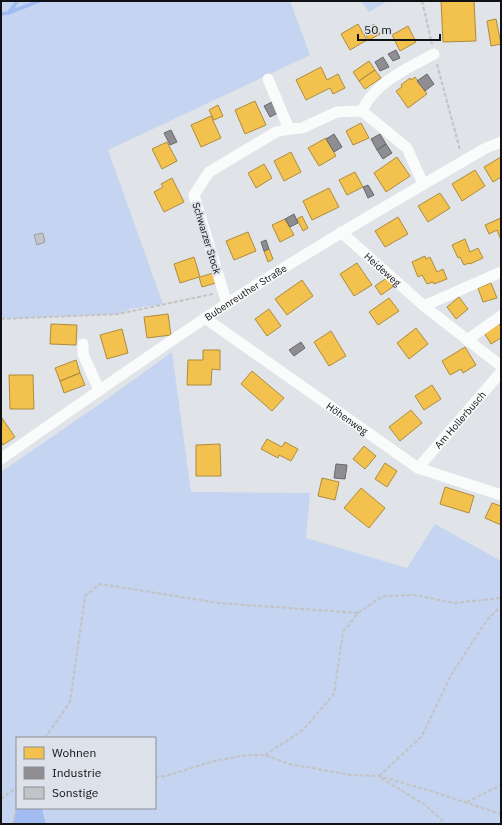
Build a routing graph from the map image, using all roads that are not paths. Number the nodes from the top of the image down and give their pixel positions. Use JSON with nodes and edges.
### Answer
{"nodes":[{"id":1,"x":434,"y":54,"type":"road end"},
{"id":2,"x":268,"y":79,"type":"dead end"},
{"id":3,"x":362,"y":111,"type":"junction"},
{"id":4,"x":289,"y":129,"type":"junction"},
{"id":5,"x":501,"y":142,"type":"edge"},
{"id":6,"x":423,"y":184,"type":"junction"},
{"id":7,"x":341,"y":232,"type":"junction"},
{"id":8,"x":501,"y":272,"type":"edge"},
{"id":9,"x":227,"y":304,"type":"junction"},
{"id":10,"x":424,"y":306,"type":"junction"},
{"id":11,"x":501,"y":316,"type":"edge"},
{"id":12,"x":205,"y":318,"type":"junction"},
{"id":13,"x":467,"y":340,"type":"junction"},
{"id":14,"x":83,"y":344,"type":"dead end"},
{"id":15,"x":501,"y":366,"type":"edge"},
{"id":16,"x":501,"y":372,"type":"edge"},
{"id":17,"x":99,"y":390,"type":"junction"},
{"id":18,"x":1,"y":459,"type":"edge"},
{"id":19,"x":418,"y":468,"type":"junction"},
{"id":20,"x":501,"y":496,"type":"edge"}],
"edges":[{"from":1,"to":3,"type":"street"},
{"from":2,"to":4,"type":"street"},
{"from":3,"to":4,"type":"street","name":"Schwarzer Stock"},
{"from":3,"to":6,"type":"street"},
{"from":4,"to":9,"type":"street","name":"Schwarzer Stock"},
{"from":5,"to":6,"type":"street","name":"Bubenreuther Straße"},
{"from":6,"to":7,"type":"street","name":"Bubenreuther Straße"},
{"from":7,"to":9,"type":"street","name":"Bubenreuther Straße"},
{"from":7,"to":10,"type":"street","name":"Heideweg"},
{"from":8,"to":10,"type":"street"},
{"from":9,"to":12,"type":"street","name":"Bubenreuther Straße"},
{"from":10,"to":13,"type":"street","name":"Heideweg"},
{"from":11,"to":13,"type":"street"},
{"from":12,"to":17,"type":"street","name":"Bubenreuther Straße"},
{"from":12,"to":19,"type":"street","name":"Höhenweg"},
{"from":13,"to":15,"type":"street","name":"Heideweg"},
{"from":14,"to":17,"type":"street"},
{"from":16,"to":19,"type":"street","name":"Am Hollerbusch"},
{"from":17,"to":18,"type":"street","name":"Bubenreuther Straße"},
{"from":19,"to":20,"type":"street","name":"Höhenweg"}]}
